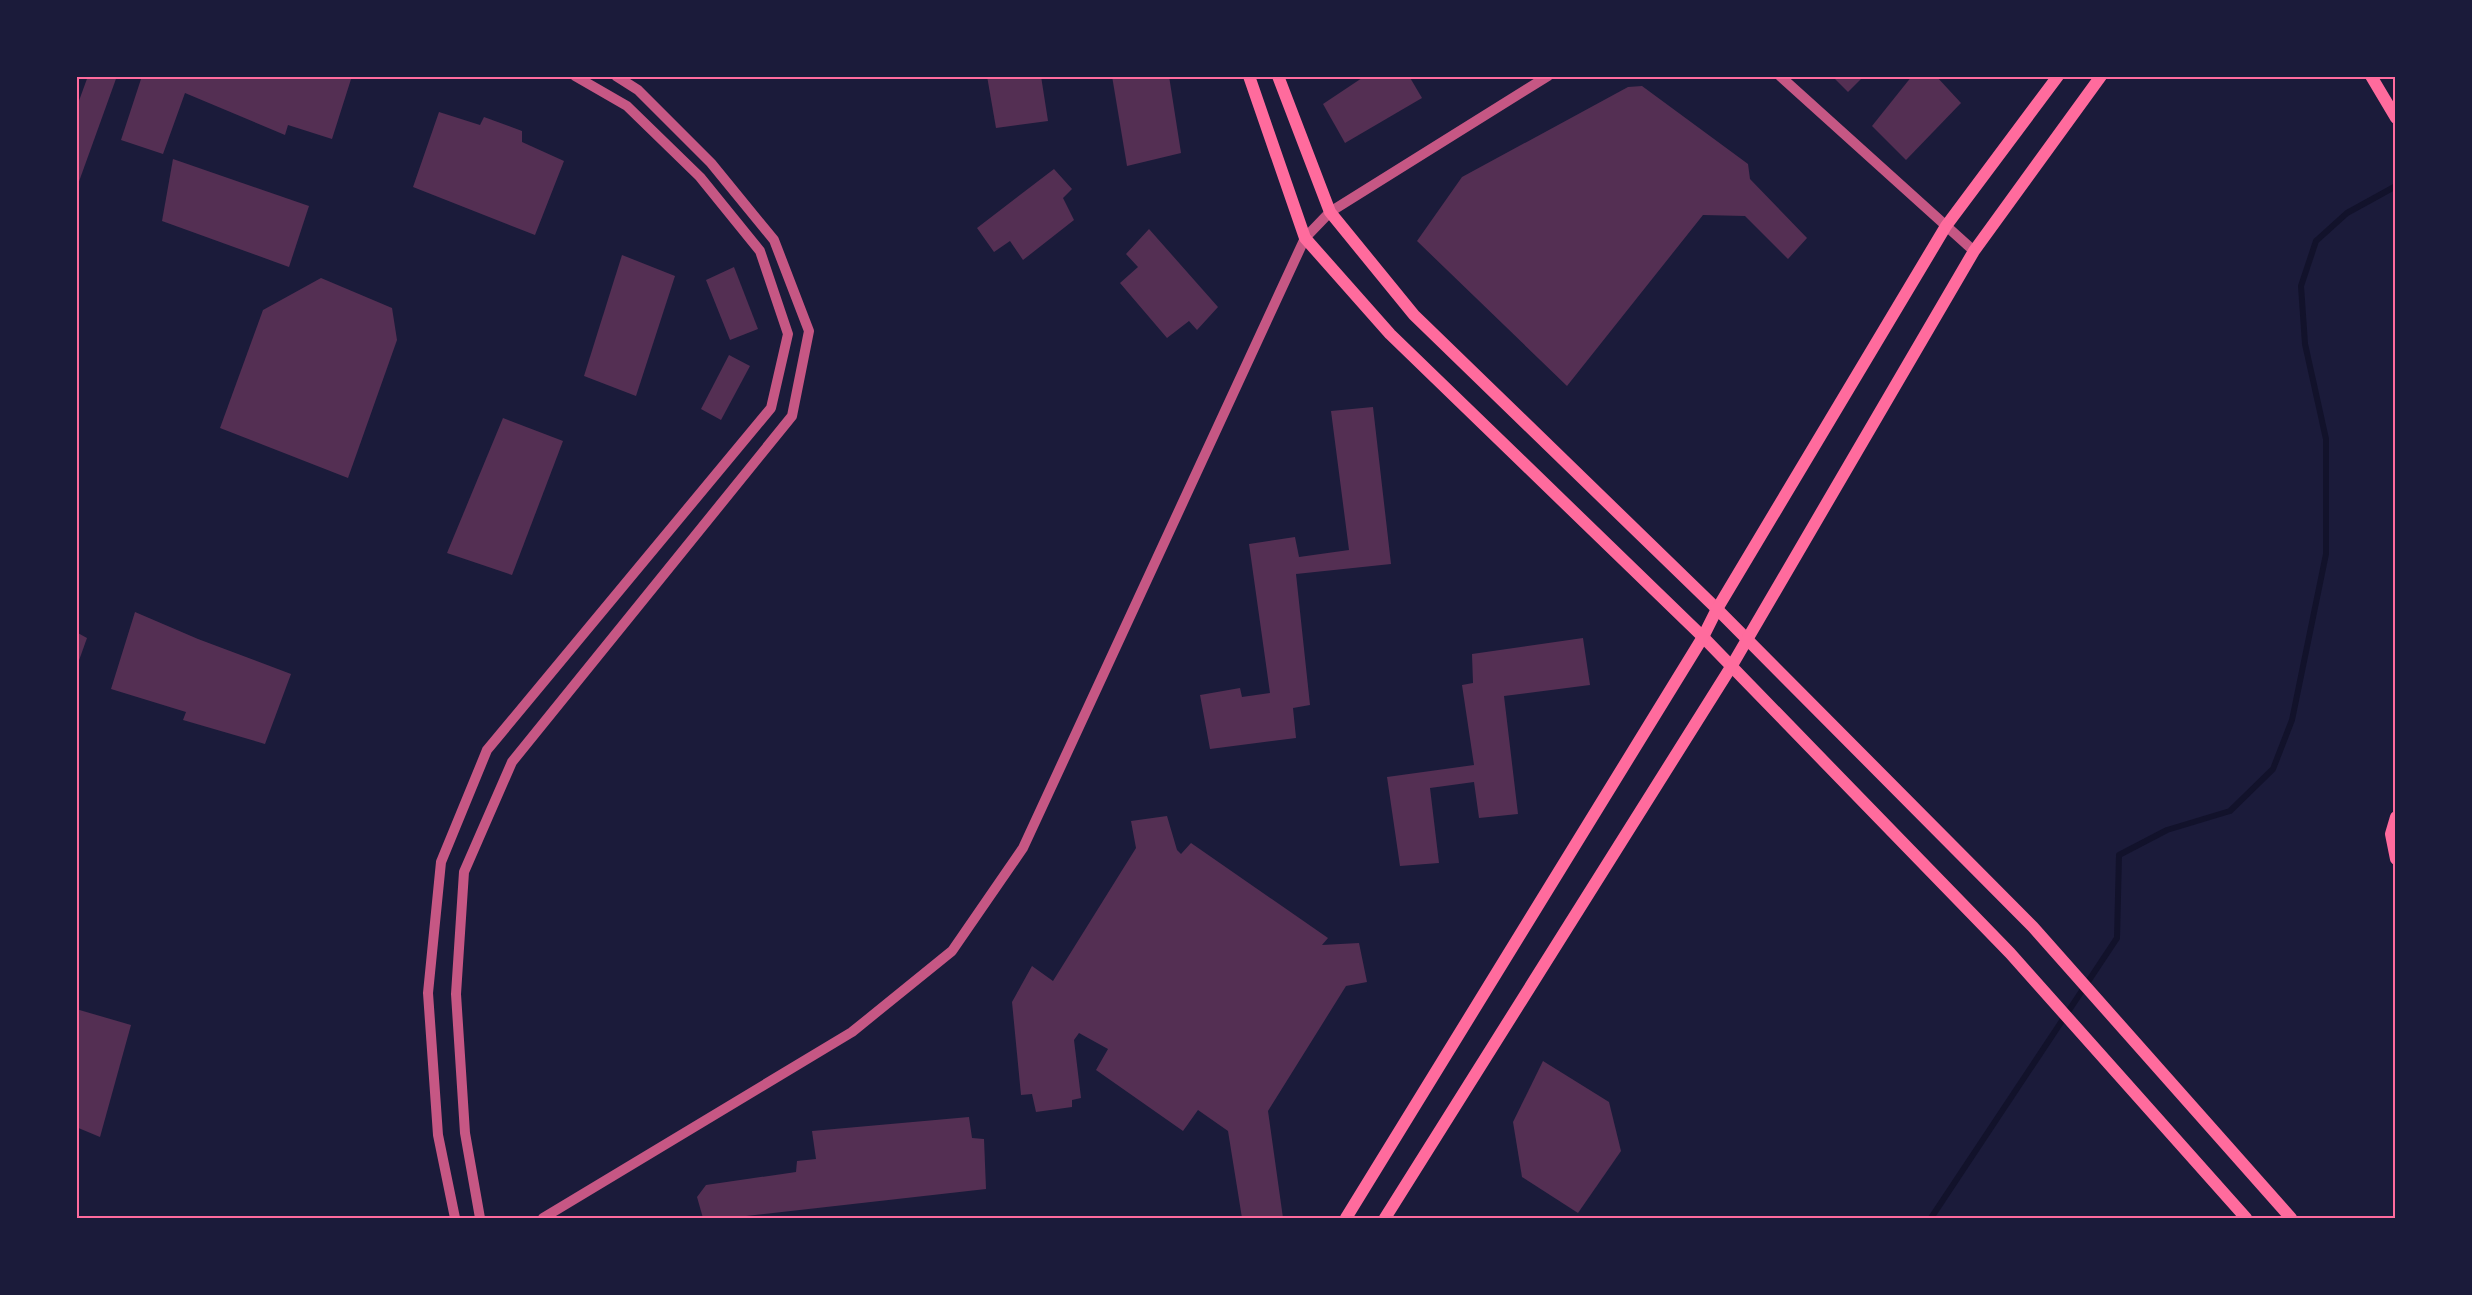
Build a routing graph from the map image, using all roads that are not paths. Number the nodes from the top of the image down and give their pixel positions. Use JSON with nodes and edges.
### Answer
{"nodes":[{"id":1,"x":575,"y":76,"type":"edge"},
{"id":2,"x":616,"y":76,"type":"edge"},
{"id":3,"x":1249,"y":76,"type":"edge"},
{"id":4,"x":1278,"y":76,"type":"edge"},
{"id":5,"x":1548,"y":76,"type":"edge"},
{"id":6,"x":1780,"y":76,"type":"edge"},
{"id":7,"x":2058,"y":76,"type":"edge"},
{"id":8,"x":2101,"y":76,"type":"edge"},
{"id":9,"x":2371,"y":76,"type":"edge"},
{"id":10,"x":2396,"y":118,"type":"edge"},
{"id":11,"x":1330,"y":212,"type":"junction"},
{"id":12,"x":1946,"y":226,"type":"junction"},
{"id":13,"x":1305,"y":238,"type":"junction"},
{"id":14,"x":1974,"y":251,"type":"junction"},
{"id":15,"x":1717,"y":609,"type":"junction"},
{"id":16,"x":1703,"y":636,"type":"junction"},
{"id":17,"x":1746,"y":639,"type":"junction"},
{"id":18,"x":1731,"y":667,"type":"junction"},
{"id":19,"x":2396,"y":817,"type":"edge"},
{"id":20,"x":2396,"y":859,"type":"edge"},
{"id":21,"x":455,"y":1218,"type":"edge"},
{"id":22,"x":480,"y":1218,"type":"edge"},
{"id":23,"x":543,"y":1218,"type":"edge"},
{"id":24,"x":1346,"y":1218,"type":"edge"},
{"id":25,"x":1385,"y":1218,"type":"edge"},
{"id":26,"x":2246,"y":1218,"type":"edge"},
{"id":27,"x":2291,"y":1218,"type":"edge"}],
"edges":[{"from":1,"to":21,"type":"street"},
{"from":2,"to":22,"type":"street"},
{"from":3,"to":13,"type":"main road"},
{"from":4,"to":11,"type":"main road"},
{"from":5,"to":11,"type":"street"},
{"from":6,"to":12,"type":"street"},
{"from":7,"to":12,"type":"main road"},
{"from":8,"to":14,"type":"main road"},
{"from":9,"to":10,"type":"main road"},
{"from":11,"to":13,"type":"street"},
{"from":11,"to":15,"type":"main road"},
{"from":12,"to":14,"type":"street"},
{"from":12,"to":15,"type":"main road"},
{"from":13,"to":16,"type":"main road"},
{"from":13,"to":23,"type":"street"},
{"from":14,"to":17,"type":"main road"},
{"from":15,"to":16,"type":"main road"},
{"from":15,"to":17,"type":"main road"},
{"from":16,"to":18,"type":"main road"},
{"from":16,"to":24,"type":"main road"},
{"from":17,"to":18,"type":"main road"},
{"from":17,"to":27,"type":"main road"},
{"from":18,"to":25,"type":"main road"},
{"from":18,"to":26,"type":"main road"},
{"from":19,"to":20,"type":"main road"}]}
